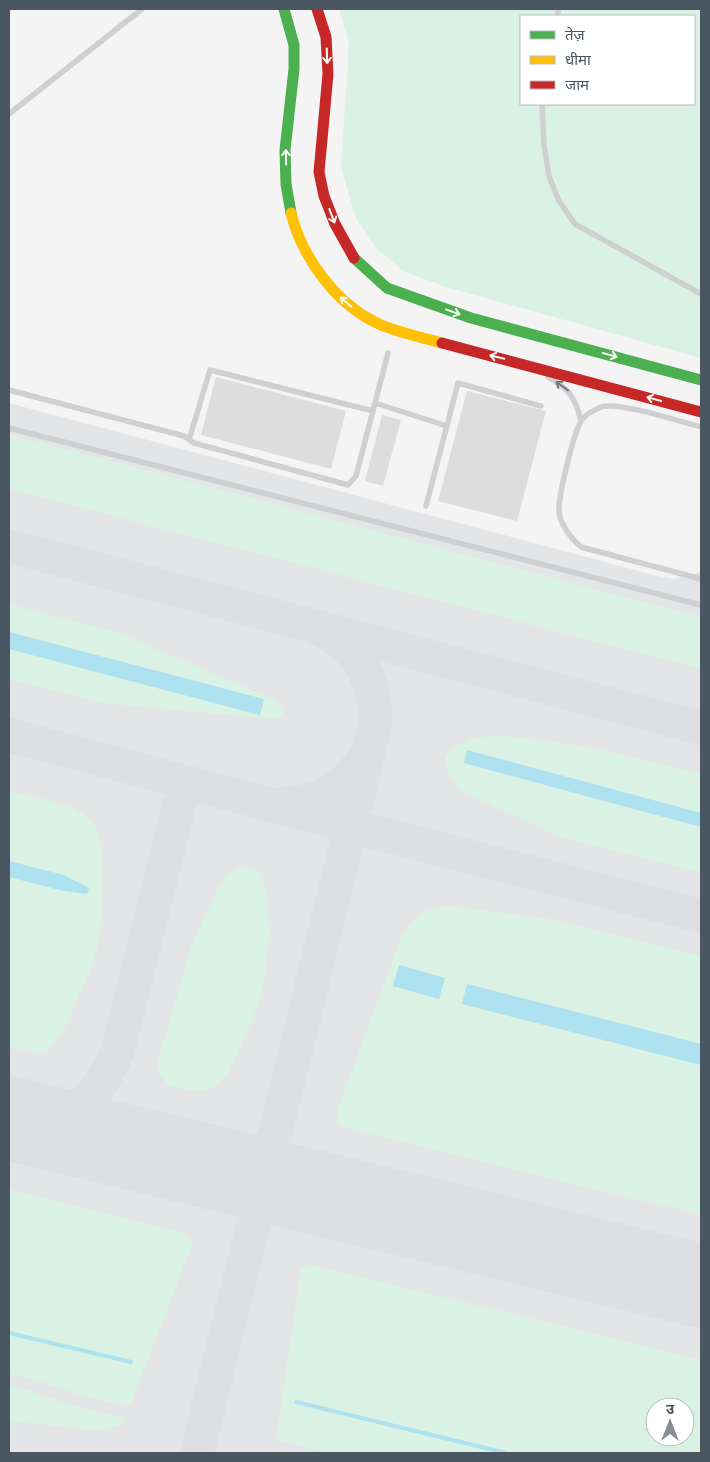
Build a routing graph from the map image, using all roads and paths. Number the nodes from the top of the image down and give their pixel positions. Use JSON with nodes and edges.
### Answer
{"nodes":[{"id":1,"x":142,"y":9,"type":"edge"},
{"id":2,"x":284,"y":9,"type":"edge"},
{"id":3,"x":317,"y":9,"type":"edge"},
{"id":4,"x":542,"y":105,"type":"edge"},
{"id":5,"x":9,"y":114,"type":"edge"},
{"id":6,"x":701,"y":294,"type":"edge"},
{"id":7,"x":388,"y":353,"type":"dead end"},
{"id":8,"x":527,"y":365,"type":"junction"},
{"id":9,"x":701,"y":380,"type":"edge"},
{"id":10,"x":9,"y":390,"type":"edge"},
{"id":11,"x":375,"y":403,"type":"junction"},
{"id":12,"x":541,"y":406,"type":"dead end"},
{"id":13,"x":373,"y":411,"type":"junction"},
{"id":14,"x":701,"y":412,"type":"edge"},
{"id":15,"x":581,"y":421,"type":"junction"},
{"id":16,"x":446,"y":426,"type":"junction"},
{"id":17,"x":9,"y":428,"type":"edge"},
{"id":18,"x":701,"y":428,"type":"edge"},
{"id":19,"x":189,"y":440,"type":"junction"},
{"id":20,"x":426,"y":506,"type":"dead end"},
{"id":21,"x":701,"y":579,"type":"edge"},
{"id":22,"x":701,"y":605,"type":"edge"}],
"edges":[{"from":1,"to":5,"type":"lane"},
{"from":8,"to":2,"type":"main road","one_way":true},
{"from":3,"to":9,"type":"main road","one_way":true},
{"from":4,"to":6,"type":"lane"},
{"from":7,"to":11,"type":"lane"},
{"from":14,"to":8,"type":"main road","one_way":true},
{"from":15,"to":8,"type":"lane","one_way":true},
{"from":10,"to":19,"type":"lane"},
{"from":11,"to":13,"type":"lane"},
{"from":11,"to":16,"type":"lane"},
{"from":12,"to":16,"type":"lane"},
{"from":13,"to":19,"type":"lane"},
{"from":13,"to":19,"type":"lane"},
{"from":15,"to":18,"type":"lane"},
{"from":15,"to":21,"type":"lane"},
{"from":16,"to":20,"type":"lane"},
{"from":17,"to":22,"type":"lane"}]}
